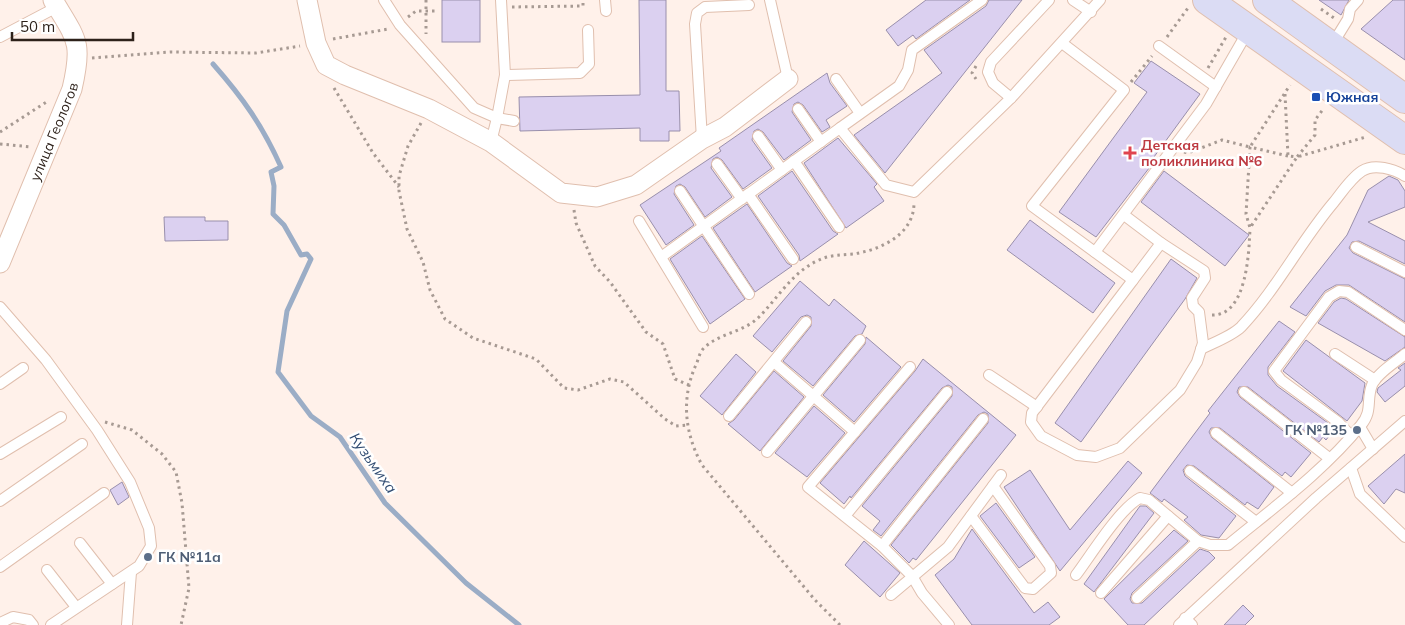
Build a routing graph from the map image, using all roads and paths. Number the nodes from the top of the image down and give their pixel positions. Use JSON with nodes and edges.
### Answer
{"nodes":[{"id":1,"x":307,"y":0,"type":"edge"},
{"id":2,"x":384,"y":0,"type":"edge"},
{"id":3,"x":426,"y":0,"type":"edge"},
{"id":4,"x":583,"y":0,"type":"edge"},
{"id":5,"x":605,"y":0,"type":"edge"},
{"id":6,"x":770,"y":0,"type":"edge"},
{"id":7,"x":982,"y":0,"type":"edge"},
{"id":8,"x":1049,"y":0,"type":"edge"},
{"id":9,"x":1073,"y":0,"type":"edge"},
{"id":10,"x":1100,"y":0,"type":"edge"},
{"id":11,"x":1267,"y":0,"type":"edge"},
{"id":12,"x":1358,"y":0,"type":"edge"},
{"id":13,"x":55,"y":3,"type":"edge"},
{"id":14,"x":1198,"y":3,"type":"edge"},
{"id":15,"x":501,"y":4,"type":"edge"},
{"id":16,"x":749,"y":5,"type":"dead end"},
{"id":17,"x":1321,"y":9,"type":"dead end"},
{"id":18,"x":426,"y":11,"type":"junction"},
{"id":19,"x":438,"y":11,"type":"dead end"},
{"id":20,"x":606,"y":11,"type":"dead end"},
{"id":21,"x":1091,"y":12,"type":"junction"},
{"id":22,"x":1334,"y":19,"type":"dead end"},
{"id":23,"x":396,"y":27,"type":"junction"},
{"id":24,"x":588,"y":30,"type":"dead end"},
{"id":25,"x":1238,"y":32,"type":"junction"},
{"id":26,"x":0,"y":37,"type":"edge"},
{"id":27,"x":316,"y":43,"type":"junction"},
{"id":28,"x":1062,"y":43,"type":"junction"},
{"id":29,"x":1160,"y":46,"type":"junction"},
{"id":30,"x":1331,"y":46,"type":"junction"},
{"id":31,"x":426,"y":54,"type":"junction"},
{"id":32,"x":79,"y":60,"type":"junction"},
{"id":33,"x":337,"y":71,"type":"junction"},
{"id":34,"x":505,"y":74,"type":"junction"},
{"id":35,"x":1202,"y":77,"type":"junction"},
{"id":36,"x":1134,"y":78,"type":"dead end"},
{"id":37,"x":788,"y":79,"type":"joint"},
{"id":38,"x":836,"y":79,"type":"dead end"},
{"id":39,"x":1291,"y":83,"type":"dead end"},
{"id":40,"x":1216,"y":88,"type":"junction"},
{"id":41,"x":72,"y":89,"type":"junction"},
{"id":42,"x":1285,"y":93,"type":"junction"},
{"id":43,"x":1011,"y":98,"type":"junction"},
{"id":44,"x":1405,"y":99,"type":"edge"},
{"id":45,"x":1324,"y":108,"type":"dead end"},
{"id":46,"x":798,"y":109,"type":"dead end"},
{"id":47,"x":429,"y":110,"type":"junction"},
{"id":48,"x":860,"y":113,"type":"junction"},
{"id":49,"x":498,"y":118,"type":"junction"},
{"id":50,"x":514,"y":121,"type":"dead end"},
{"id":51,"x":840,"y":128,"type":"junction"},
{"id":52,"x":0,"y":132,"type":"edge"},
{"id":53,"x":758,"y":136,"type":"dead end"},
{"id":54,"x":1366,"y":137,"type":"dead end"},
{"id":55,"x":702,"y":139,"type":"junction"},
{"id":56,"x":1405,"y":140,"type":"edge"},
{"id":57,"x":491,"y":142,"type":"junction"},
{"id":58,"x":821,"y":142,"type":"junction"},
{"id":59,"x":0,"y":144,"type":"edge"},
{"id":60,"x":1250,"y":147,"type":"junction"},
{"id":61,"x":47,"y":148,"type":"junction"},
{"id":62,"x":1188,"y":153,"type":"dead end"},
{"id":63,"x":1288,"y":156,"type":"junction"},
{"id":64,"x":1297,"y":157,"type":"junction"},
{"id":65,"x":794,"y":161,"type":"junction"},
{"id":66,"x":717,"y":164,"type":"dead end"},
{"id":67,"x":782,"y":170,"type":"junction"},
{"id":68,"x":1405,"y":176,"type":"edge"},
{"id":69,"x":399,"y":188,"type":"junction"},
{"id":70,"x":680,"y":191,"type":"dead end"},
{"id":71,"x":914,"y":192,"type":"junction"},
{"id":72,"x":570,"y":194,"type":"junction"},
{"id":73,"x":745,"y":197,"type":"junction"},
{"id":74,"x":1124,"y":215,"type":"junction"},
{"id":75,"x":639,"y":221,"type":"dead end"},
{"id":76,"x":703,"y":227,"type":"junction"},
{"id":77,"x":839,"y":227,"type":"dead end"},
{"id":78,"x":1250,"y":228,"type":"junction"},
{"id":79,"x":1161,"y":243,"type":"junction"},
{"id":80,"x":1356,"y":247,"type":"dead end"},
{"id":81,"x":1096,"y":252,"type":"junction"},
{"id":82,"x":1,"y":253,"type":"edge"},
{"id":83,"x":661,"y":258,"type":"junction"},
{"id":84,"x":793,"y":258,"type":"dead end"},
{"id":85,"x":1405,"y":272,"type":"edge"},
{"id":86,"x":1133,"y":280,"type":"junction"},
{"id":87,"x":749,"y":294,"type":"dead end"},
{"id":88,"x":0,"y":307,"type":"edge"},
{"id":89,"x":1199,"y":312,"type":"junction"},
{"id":90,"x":806,"y":322,"type":"dead end"},
{"id":91,"x":703,"y":327,"type":"dead end"},
{"id":92,"x":1405,"y":330,"type":"edge"},
{"id":93,"x":860,"y":340,"type":"dead end"},
{"id":94,"x":1201,"y":349,"type":"junction"},
{"id":95,"x":1335,"y":354,"type":"dead end"},
{"id":96,"x":1405,"y":354,"type":"edge"},
{"id":97,"x":774,"y":362,"type":"junction"},
{"id":98,"x":910,"y":366,"type":"dead end"},
{"id":99,"x":23,"y":368,"type":"dead end"},
{"id":100,"x":989,"y":375,"type":"dead end"},
{"id":101,"x":1375,"y":380,"type":"junction"},
{"id":102,"x":0,"y":384,"type":"edge"},
{"id":103,"x":689,"y":385,"type":"junction"},
{"id":104,"x":947,"y":392,"type":"dead end"},
{"id":105,"x":1244,"y":392,"type":"dead end"},
{"id":106,"x":814,"y":396,"type":"junction"},
{"id":107,"x":1037,"y":407,"type":"junction"},
{"id":108,"x":729,"y":416,"type":"dead end"},
{"id":109,"x":61,"y":417,"type":"dead end"},
{"id":110,"x":983,"y":419,"type":"dead end"},
{"id":111,"x":92,"y":422,"type":"junction"},
{"id":112,"x":1405,"y":422,"type":"edge"},
{"id":113,"x":687,"y":425,"type":"junction"},
{"id":114,"x":1360,"y":427,"type":"junction"},
{"id":115,"x":854,"y":432,"type":"junction"},
{"id":116,"x":1216,"y":433,"type":"dead end"},
{"id":117,"x":1352,"y":436,"type":"junction"},
{"id":118,"x":82,"y":444,"type":"dead end"},
{"id":119,"x":1373,"y":449,"type":"junction"},
{"id":120,"x":767,"y":452,"type":"dead end"},
{"id":121,"x":0,"y":454,"type":"edge"},
{"id":122,"x":1329,"y":458,"type":"junction"},
{"id":123,"x":1351,"y":468,"type":"junction"},
{"id":124,"x":1190,"y":471,"type":"dead end"},
{"id":125,"x":1002,"y":475,"type":"dead end"},
{"id":126,"x":993,"y":486,"type":"junction"},
{"id":127,"x":104,"y":493,"type":"dead end"},
{"id":128,"x":1292,"y":493,"type":"junction"},
{"id":129,"x":0,"y":502,"type":"edge"},
{"id":130,"x":845,"y":516,"type":"junction"},
{"id":131,"x":971,"y":516,"type":"junction"},
{"id":132,"x":1168,"y":516,"type":"junction"},
{"id":133,"x":1256,"y":522,"type":"junction"},
{"id":134,"x":1405,"y":537,"type":"edge"},
{"id":135,"x":1198,"y":541,"type":"junction"},
{"id":136,"x":80,"y":543,"type":"dead end"},
{"id":137,"x":882,"y":546,"type":"junction"},
{"id":138,"x":0,"y":566,"type":"edge"},
{"id":139,"x":47,"y":570,"type":"dead end"},
{"id":140,"x":130,"y":572,"type":"junction"},
{"id":141,"x":1076,"y":575,"type":"dead end"},
{"id":142,"x":914,"y":578,"type":"junction"},
{"id":143,"x":112,"y":584,"type":"junction"},
{"id":144,"x":1101,"y":593,"type":"dead end"},
{"id":145,"x":891,"y":595,"type":"dead end"},
{"id":146,"x":1137,"y":598,"type":"dead end"},
{"id":147,"x":76,"y":608,"type":"junction"},
{"id":148,"x":0,"y":623,"type":"edge"},
{"id":149,"x":1185,"y":623,"type":"edge"},
{"id":150,"x":33,"y":625,"type":"edge"},
{"id":151,"x":51,"y":625,"type":"edge"},
{"id":152,"x":126,"y":625,"type":"edge"},
{"id":153,"x":181,"y":625,"type":"edge"},
{"id":154,"x":840,"y":625,"type":"edge"},
{"id":155,"x":948,"y":625,"type":"edge"}],
"edges":[{"from":1,"to":27,"type":"street"},
{"from":2,"to":23,"type":"lane"},
{"from":3,"to":18,"type":"path"},
{"from":4,"to":15,"type":"path"},
{"from":5,"to":20,"type":"lane"},
{"from":6,"to":37,"type":"lane"},
{"from":7,"to":48,"type":"lane"},
{"from":8,"to":43,"type":"lane"},
{"from":9,"to":21,"type":"lane"},
{"from":10,"to":21,"type":"lane"},
{"from":11,"to":30,"type":"main road"},
{"from":12,"to":30,"type":"lane"},
{"from":13,"to":26,"type":"lane"},
{"from":13,"to":32,"type":"street","name":"улица Геологов"},
{"from":14,"to":25,"type":"main road"},
{"from":14,"to":29,"type":"path"},
{"from":15,"to":34,"type":"lane"},
{"from":16,"to":55,"type":"lane"},
{"from":17,"to":22,"type":"path"},
{"from":18,"to":19,"type":"path"},
{"from":18,"to":23,"type":"path"},
{"from":18,"to":31,"type":"path"},
{"from":21,"to":28,"type":"lane"},
{"from":23,"to":27,"type":"path"},
{"from":23,"to":31,"type":"lane"},
{"from":24,"to":34,"type":"lane"},
{"from":25,"to":35,"type":"path"},
{"from":25,"to":40,"type":"lane"},
{"from":25,"to":56,"type":"main road"},
{"from":27,"to":32,"type":"path"},
{"from":27,"to":33,"type":"street"},
{"from":28,"to":43,"type":"lane"},
{"from":28,"to":81,"type":"lane"},
{"from":29,"to":35,"type":"lane"},
{"from":29,"to":36,"type":"path"},
{"from":30,"to":44,"type":"main road"},
{"from":31,"to":49,"type":"lane"},
{"from":32,"to":41,"type":"street","name":"улица Геологов"},
{"from":33,"to":47,"type":"street"},
{"from":33,"to":69,"type":"path"},
{"from":34,"to":49,"type":"lane"},
{"from":35,"to":40,"type":"lane"},
{"from":37,"to":55,"type":"street"},
{"from":38,"to":48,"type":"lane"},
{"from":39,"to":42,"type":"path"},
{"from":40,"to":74,"type":"lane"},
{"from":41,"to":52,"type":"path"},
{"from":41,"to":61,"type":"street","name":"улица Геологов"},
{"from":42,"to":60,"type":"path"},
{"from":42,"to":63,"type":"path"},
{"from":43,"to":71,"type":"lane"},
{"from":45,"to":64,"type":"path"},
{"from":46,"to":58,"type":"lane"},
{"from":47,"to":57,"type":"street"},
{"from":47,"to":69,"type":"path"},
{"from":48,"to":51,"type":"lane"},
{"from":49,"to":50,"type":"lane"},
{"from":49,"to":57,"type":"lane"},
{"from":51,"to":58,"type":"lane"},
{"from":51,"to":71,"type":"lane"},
{"from":53,"to":67,"type":"lane"},
{"from":54,"to":64,"type":"path"},
{"from":55,"to":72,"type":"street"},
{"from":57,"to":72,"type":"street"},
{"from":58,"to":65,"type":"lane"},
{"from":59,"to":61,"type":"path"},
{"from":60,"to":62,"type":"path"},
{"from":60,"to":63,"type":"path"},
{"from":60,"to":78,"type":"path"},
{"from":61,"to":82,"type":"street","name":"улица Геологов"},
{"from":63,"to":64,"type":"path"},
{"from":64,"to":78,"type":"path"},
{"from":65,"to":67,"type":"lane"},
{"from":65,"to":77,"type":"lane"},
{"from":66,"to":73,"type":"lane"},
{"from":67,"to":73,"type":"lane"},
{"from":68,"to":94,"type":"lane"},
{"from":69,"to":113,"type":"path"},
{"from":70,"to":76,"type":"lane"},
{"from":71,"to":103,"type":"path"},
{"from":72,"to":103,"type":"path"},
{"from":73,"to":76,"type":"lane"},
{"from":73,"to":84,"type":"lane"},
{"from":74,"to":79,"type":"lane"},
{"from":74,"to":81,"type":"lane"},
{"from":75,"to":83,"type":"lane"},
{"from":76,"to":83,"type":"lane"},
{"from":76,"to":87,"type":"lane"},
{"from":78,"to":89,"type":"path"},
{"from":79,"to":86,"type":"lane"},
{"from":79,"to":89,"type":"lane"},
{"from":80,"to":85,"type":"lane"},
{"from":81,"to":86,"type":"lane"},
{"from":83,"to":91,"type":"lane"},
{"from":86,"to":107,"type":"lane"},
{"from":88,"to":111,"type":"lane"},
{"from":89,"to":94,"type":"lane"},
{"from":90,"to":97,"type":"lane"},
{"from":92,"to":117,"type":"lane"},
{"from":93,"to":106,"type":"lane"},
{"from":94,"to":107,"type":"lane"},
{"from":95,"to":101,"type":"lane"},
{"from":96,"to":101,"type":"lane"},
{"from":97,"to":106,"type":"lane"},
{"from":97,"to":108,"type":"lane"},
{"from":98,"to":115,"type":"lane"},
{"from":99,"to":102,"type":"lane"},
{"from":100,"to":107,"type":"lane"},
{"from":101,"to":114,"type":"lane"},
{"from":103,"to":113,"type":"path"},
{"from":104,"to":130,"type":"lane"},
{"from":105,"to":122,"type":"lane"},
{"from":106,"to":115,"type":"lane"},
{"from":106,"to":120,"type":"lane"},
{"from":109,"to":121,"type":"lane"},
{"from":110,"to":137,"type":"lane"},
{"from":111,"to":140,"type":"lane"},
{"from":111,"to":153,"type":"path"},
{"from":112,"to":119,"type":"lane"},
{"from":113,"to":154,"type":"path"},
{"from":114,"to":117,"type":"lane"},
{"from":114,"to":119,"type":"lane"},
{"from":115,"to":130,"type":"lane"},
{"from":116,"to":128,"type":"lane"},
{"from":117,"to":122,"type":"lane"},
{"from":118,"to":129,"type":"lane"},
{"from":119,"to":123,"type":"lane"},
{"from":122,"to":128,"type":"lane"},
{"from":123,"to":134,"type":"lane"},
{"from":123,"to":149,"type":"lane"},
{"from":124,"to":133,"type":"lane"},
{"from":125,"to":126,"type":"lane"},
{"from":126,"to":131,"type":"lane"},
{"from":126,"to":131,"type":"lane"},
{"from":127,"to":138,"type":"lane"},
{"from":128,"to":133,"type":"lane"},
{"from":130,"to":137,"type":"lane"},
{"from":131,"to":142,"type":"lane"},
{"from":132,"to":135,"type":"lane"},
{"from":132,"to":141,"type":"lane"},
{"from":132,"to":144,"type":"lane"},
{"from":133,"to":135,"type":"lane"},
{"from":135,"to":146,"type":"lane"},
{"from":136,"to":143,"type":"lane"},
{"from":137,"to":142,"type":"lane"},
{"from":139,"to":147,"type":"lane"},
{"from":140,"to":143,"type":"lane"},
{"from":140,"to":152,"type":"lane"},
{"from":142,"to":145,"type":"lane"},
{"from":142,"to":155,"type":"lane"},
{"from":143,"to":147,"type":"lane"},
{"from":147,"to":151,"type":"lane"},
{"from":148,"to":150,"type":"lane"}]}
